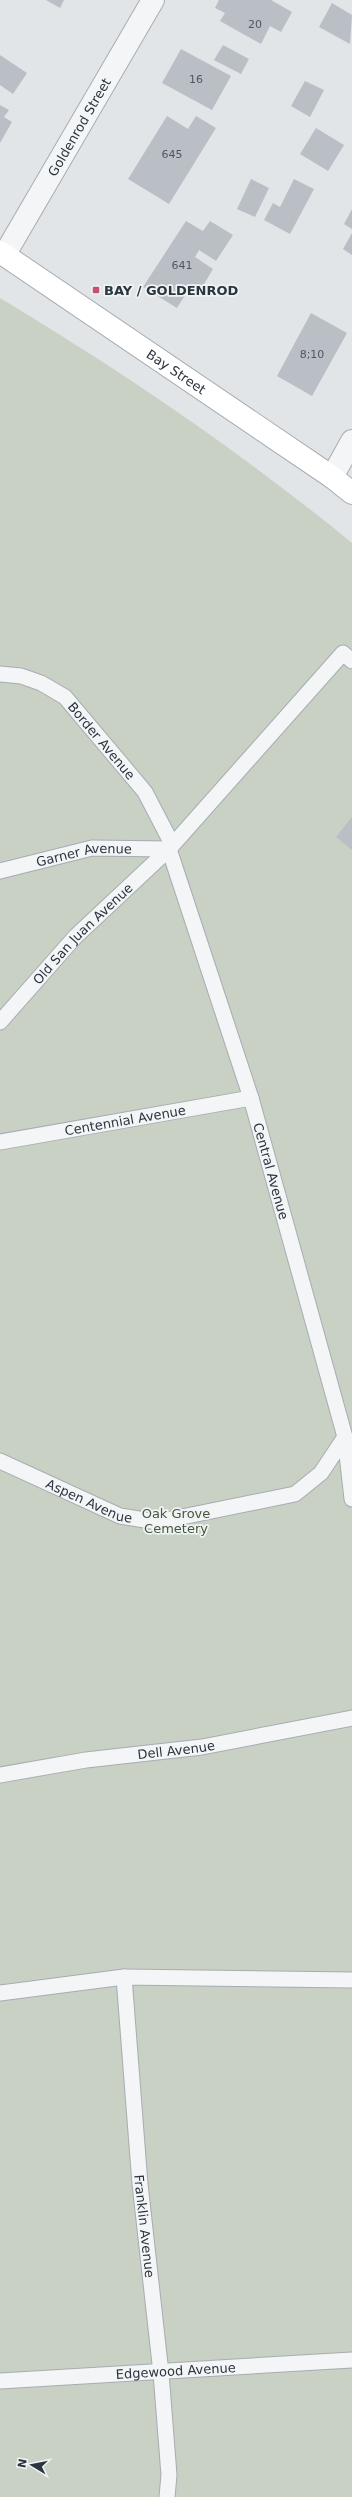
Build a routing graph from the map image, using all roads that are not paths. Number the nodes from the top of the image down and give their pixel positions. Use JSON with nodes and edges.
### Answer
{"nodes":[{"id":1,"x":153,"y":0,"type":"edge"},
{"id":2,"x":2,"y":253,"type":"edge"},
{"id":3,"x":352,"y":441,"type":"edge"},
{"id":4,"x":332,"y":477,"type":"junction"},
{"id":5,"x":352,"y":493,"type":"edge"},
{"id":6,"x":352,"y":660,"type":"edge"},
{"id":7,"x":0,"y":674,"type":"edge"},
{"id":8,"x":170,"y":846,"type":"junction"},
{"id":9,"x":0,"y":871,"type":"edge"},
{"id":10,"x":0,"y":1022,"type":"edge"},
{"id":11,"x":251,"y":1098,"type":"junction"},
{"id":12,"x":0,"y":1142,"type":"edge"},
{"id":13,"x":345,"y":1437,"type":"junction"},
{"id":14,"x":0,"y":1461,"type":"edge"},
{"id":15,"x":352,"y":1499,"type":"edge"},
{"id":16,"x":352,"y":1718,"type":"edge"},
{"id":17,"x":0,"y":1775,"type":"edge"},
{"id":18,"x":124,"y":1977,"type":"junction"},
{"id":19,"x":352,"y":1980,"type":"edge"},
{"id":20,"x":0,"y":1993,"type":"edge"},
{"id":21,"x":352,"y":2360,"type":"edge"},
{"id":22,"x":161,"y":2373,"type":"junction"},
{"id":23,"x":0,"y":2381,"type":"edge"},
{"id":24,"x":169,"y":2475,"type":"junction"},
{"id":25,"x":167,"y":2497,"type":"edge"},
{"id":26,"x":176,"y":2497,"type":"edge"}],
"edges":[{"from":1,"to":2,"type":"street","name":"Goldenrod Street"},
{"from":2,"to":4,"type":"main road","name":"Bay Street"},
{"from":3,"to":4,"type":"street"},
{"from":4,"to":5,"type":"main road","name":"Bay Street"},
{"from":6,"to":8,"type":"lane","name":"Old San Juan Avenue"},
{"from":7,"to":8,"type":"lane","name":"Border Avenue"},
{"from":8,"to":9,"type":"lane","name":"Garner Avenue"},
{"from":8,"to":10,"type":"lane","name":"Old San Juan Avenue"},
{"from":8,"to":11,"type":"lane","name":"Central Avenue"},
{"from":11,"to":12,"type":"lane","name":"Centennial Avenue"},
{"from":11,"to":13,"type":"lane","name":"Central Avenue"},
{"from":13,"to":14,"type":"lane","name":"Aspen Avenue"},
{"from":13,"to":15,"type":"lane","name":"Central Avenue"},
{"from":16,"to":17,"type":"lane","name":"Dell Avenue"},
{"from":18,"to":19,"type":"lane"},
{"from":18,"to":20,"type":"lane"},
{"from":18,"to":22,"type":"lane","name":"Franklin Avenue"},
{"from":21,"to":22,"type":"lane","name":"Edgewood Avenue"},
{"from":22,"to":23,"type":"lane","name":"Edgewood Avenue"},
{"from":22,"to":24,"type":"lane","name":"Franklin Avenue"},
{"from":24,"to":25,"type":"lane","name":"Franklin Avenue"},
{"from":24,"to":26,"type":"lane","name":"Franklin Avenue"}]}
